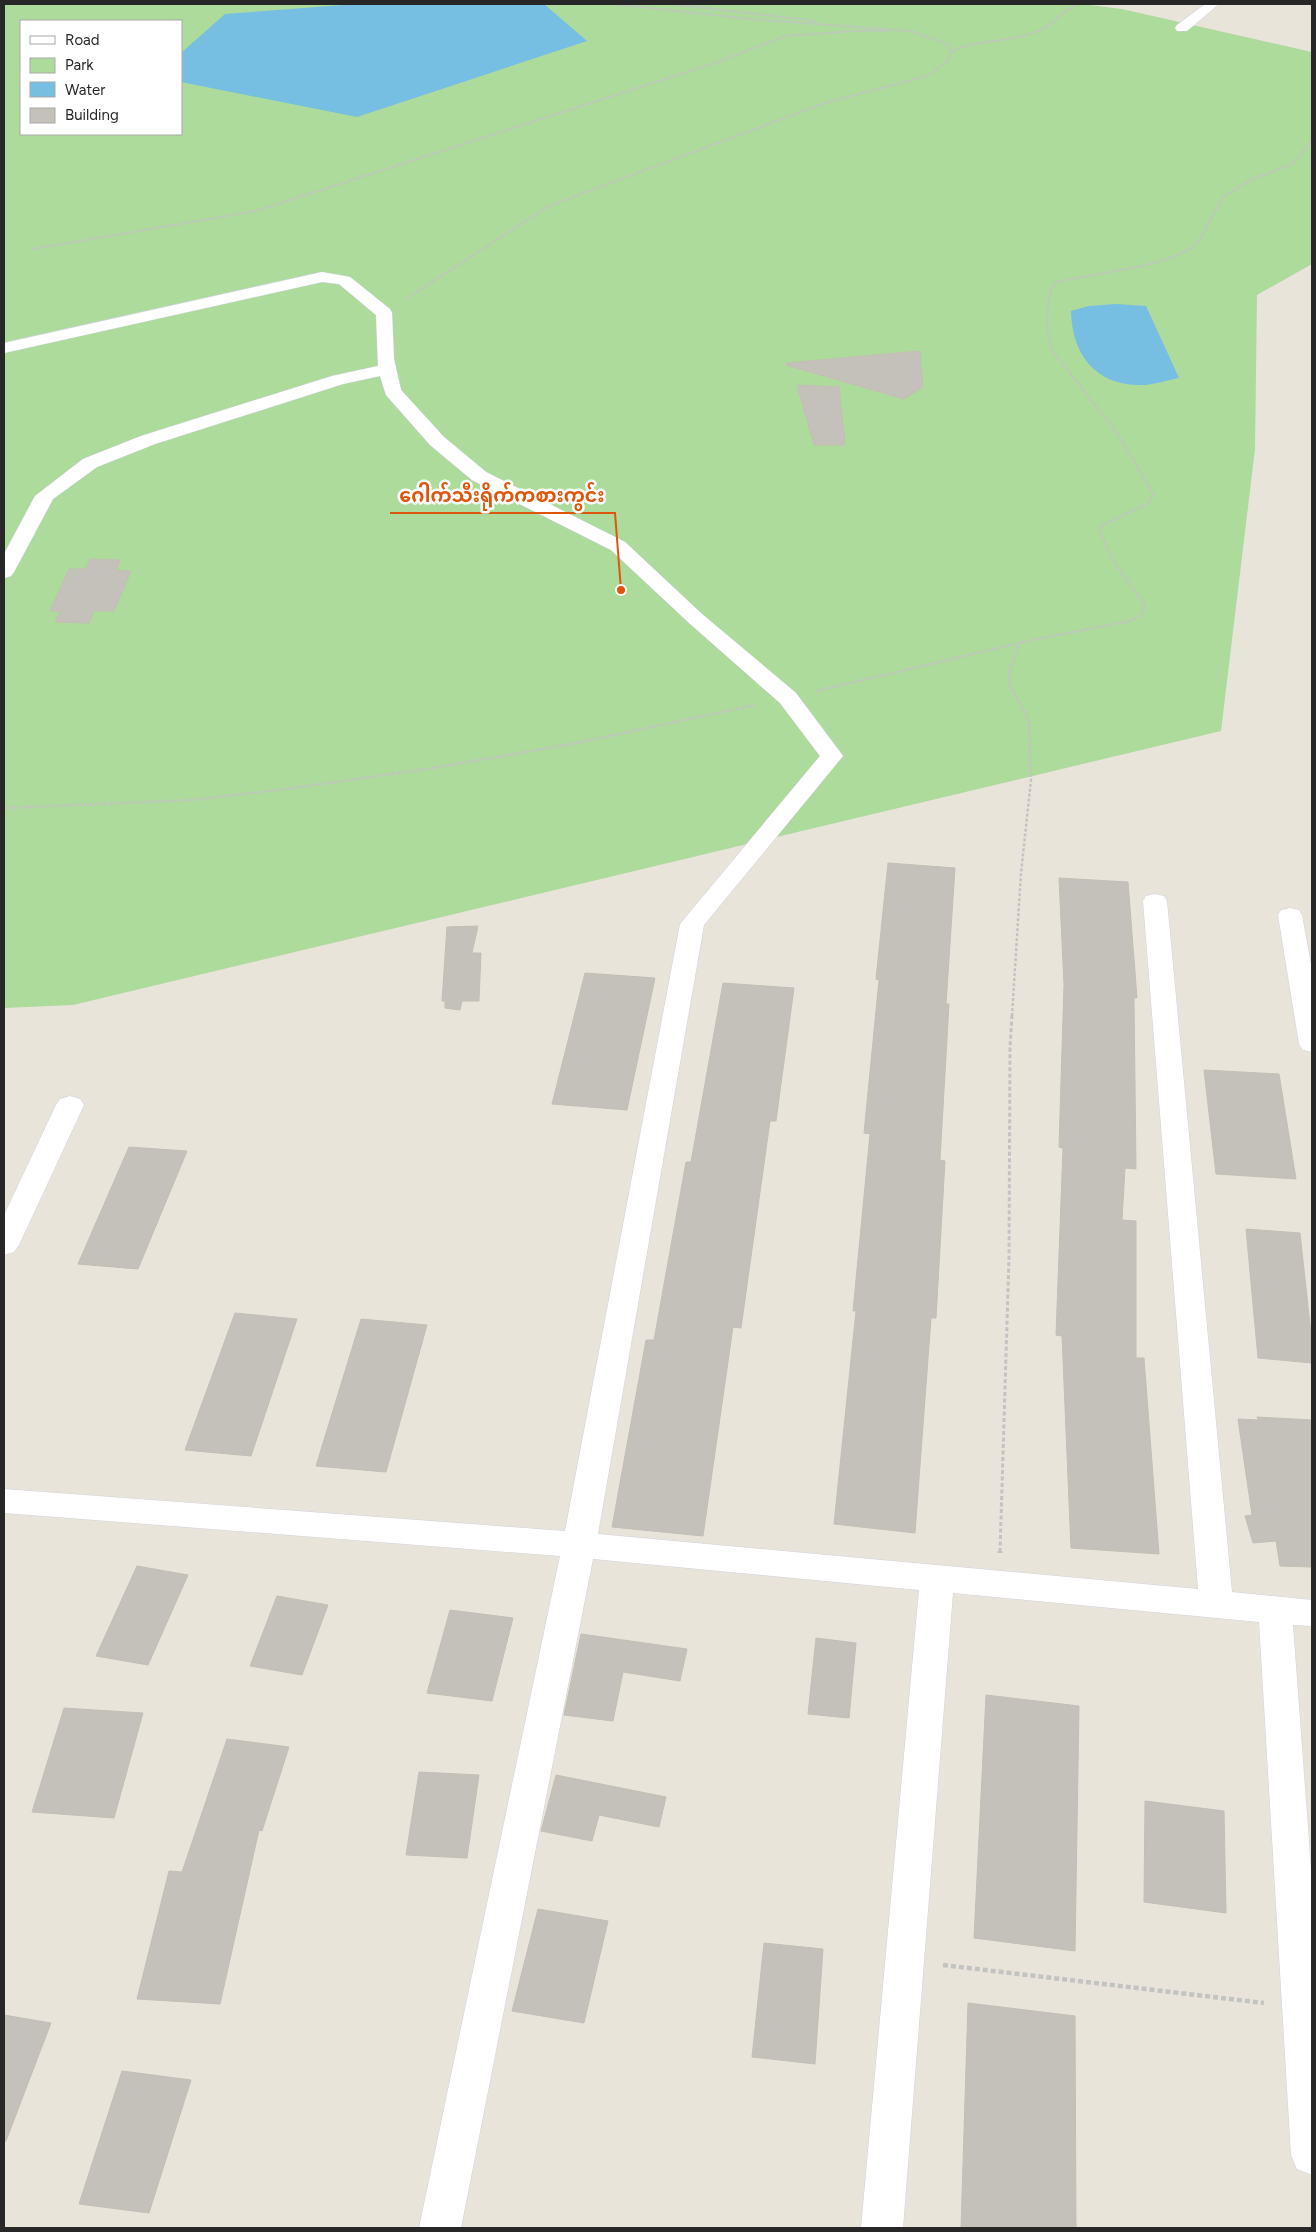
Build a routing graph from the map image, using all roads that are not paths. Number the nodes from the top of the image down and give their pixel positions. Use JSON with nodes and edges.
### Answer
{"nodes":[{"id":1,"x":1213,"y":4,"type":"edge"},
{"id":2,"x":1182,"y":28,"type":"dead end"},
{"id":3,"x":4,"y":348,"type":"edge"},
{"id":4,"x":387,"y":369,"type":"junction"},
{"id":5,"x":4,"y":572,"type":"edge"},
{"id":6,"x":1155,"y":901,"type":"dead end"},
{"id":7,"x":1290,"y":914,"type":"dead end"},
{"id":8,"x":1312,"y":1044,"type":"edge"},
{"id":9,"x":70,"y":1105,"type":"dead end"},
{"id":10,"x":4,"y":1245,"type":"edge"},
{"id":11,"x":4,"y":1500,"type":"edge"},
{"id":12,"x":580,"y":1545,"type":"junction"},
{"id":13,"x":937,"y":1577,"type":"junction"},
{"id":14,"x":1216,"y":1605,"type":"junction"},
{"id":15,"x":1275,"y":1610,"type":"junction"},
{"id":16,"x":1312,"y":1613,"type":"edge"},
{"id":17,"x":1312,"y":2155,"type":"edge"},
{"id":18,"x":440,"y":2228,"type":"edge"},
{"id":19,"x":882,"y":2228,"type":"edge"}],
"edges":[{"from":1,"to":2,"type":"street"},
{"from":3,"to":4,"type":"street"},
{"from":4,"to":5,"type":"street"},
{"from":4,"to":12,"type":"street"},
{"from":6,"to":14,"type":"street"},
{"from":7,"to":8,"type":"street"},
{"from":9,"to":10,"type":"street"},
{"from":11,"to":12,"type":"street"},
{"from":12,"to":13,"type":"street"},
{"from":12,"to":18,"type":"street"},
{"from":13,"to":14,"type":"street"},
{"from":13,"to":19,"type":"street"},
{"from":14,"to":15,"type":"street"},
{"from":15,"to":16,"type":"street"},
{"from":15,"to":17,"type":"street"}]}
